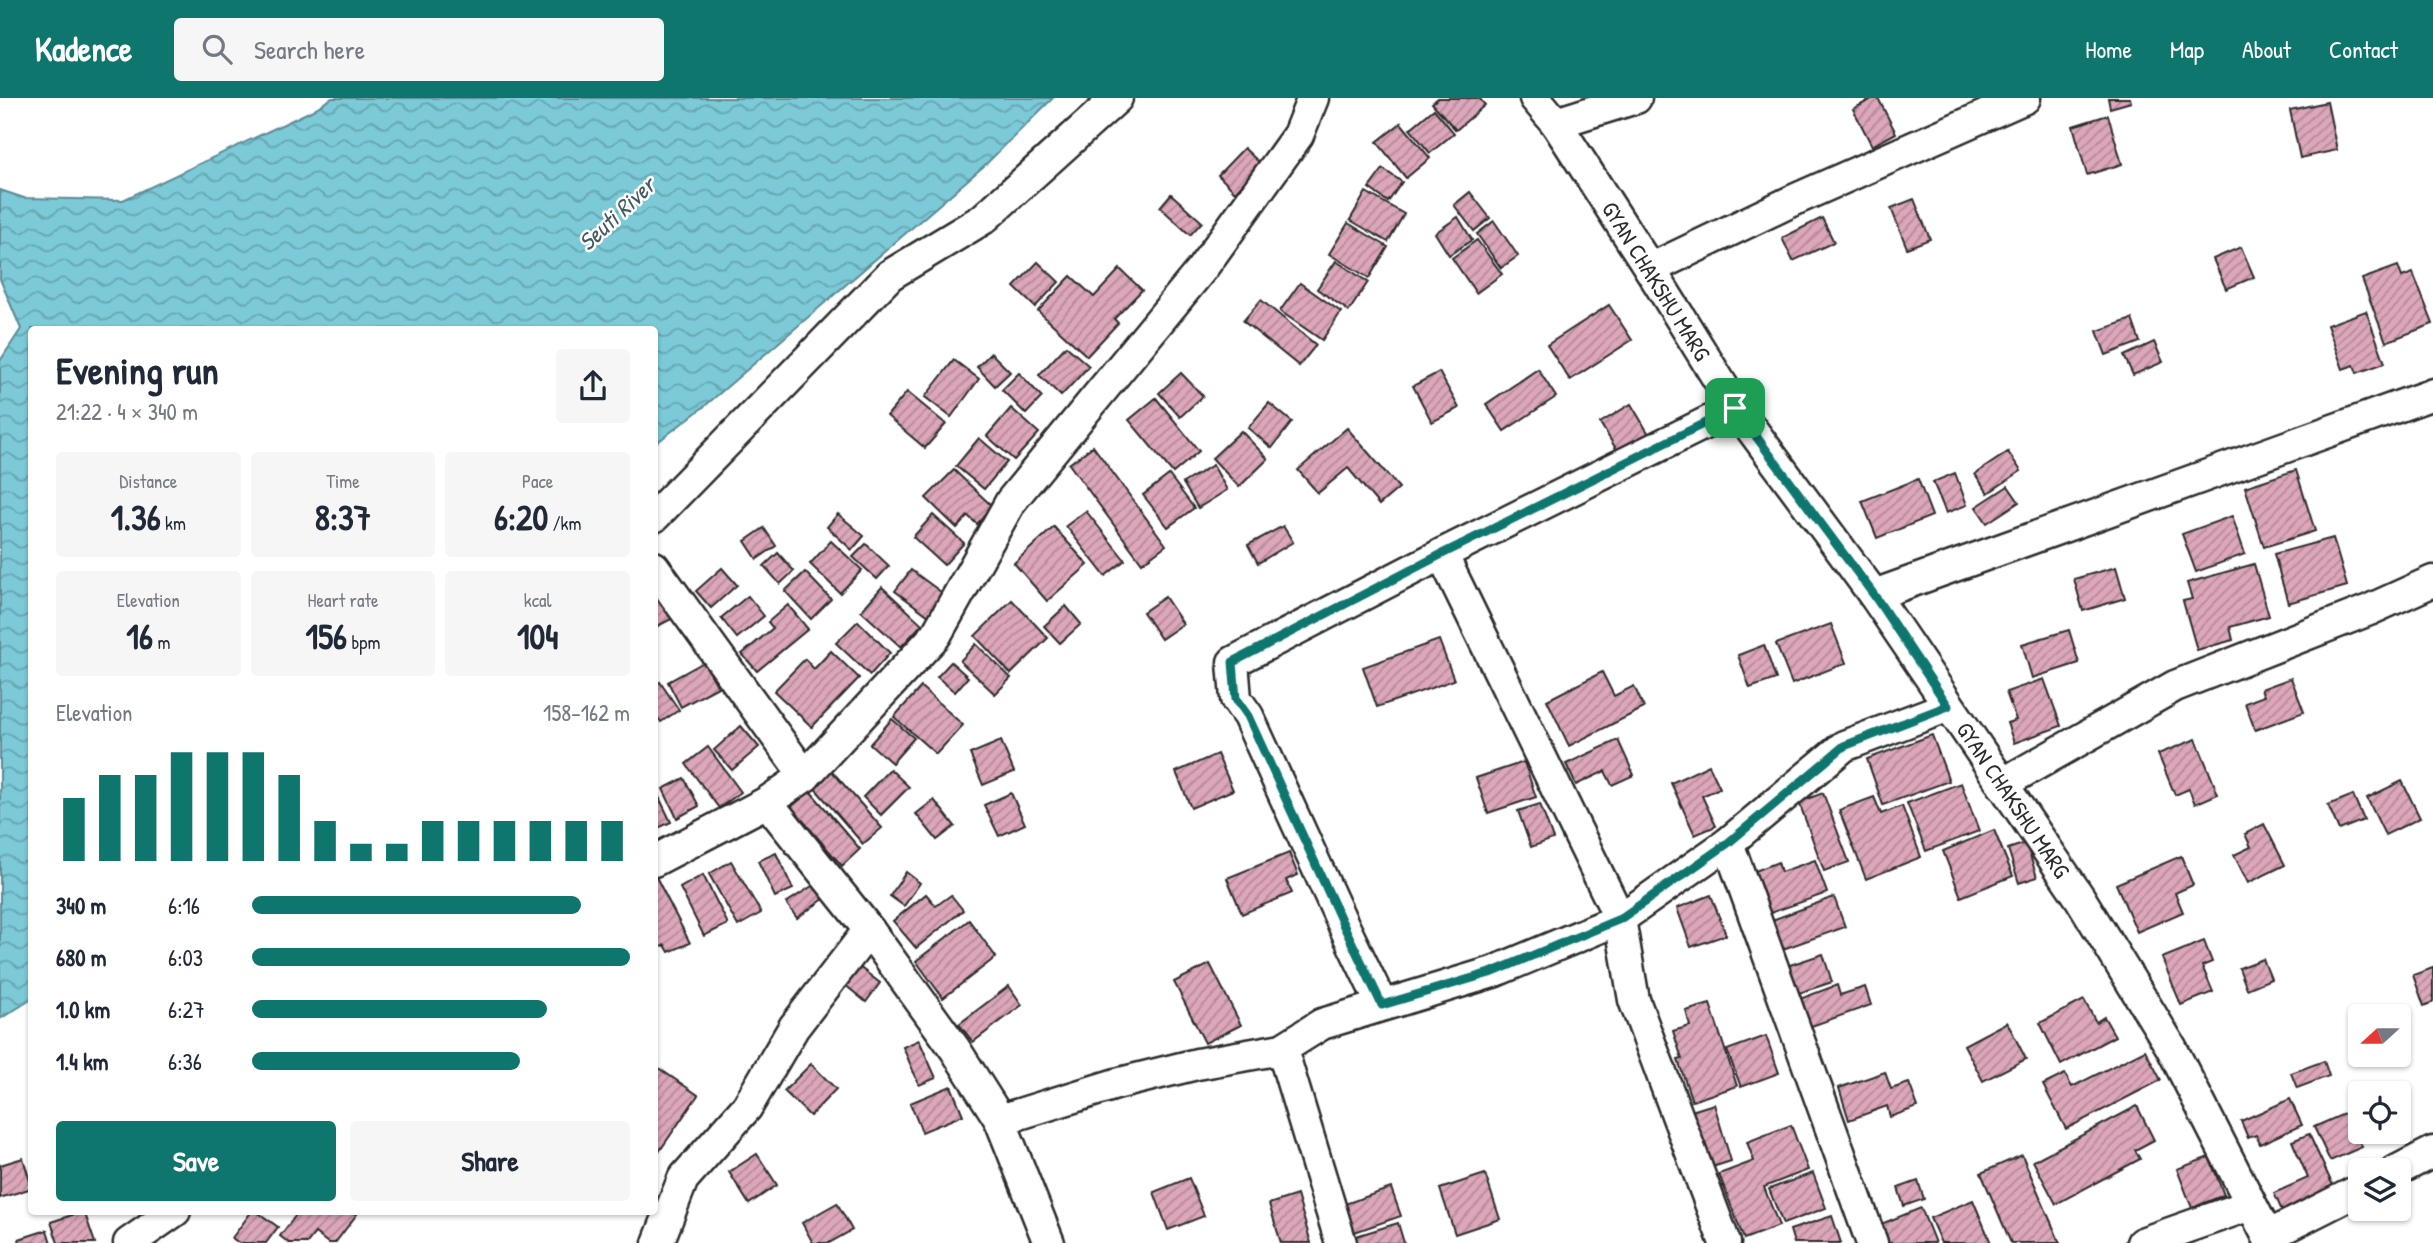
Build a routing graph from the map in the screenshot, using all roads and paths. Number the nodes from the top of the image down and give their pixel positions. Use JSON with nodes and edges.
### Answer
{"nodes":[{"id":1,"x":1117,"y":98,"type":"edge"},
{"id":2,"x":1313,"y":98,"type":"edge"},
{"id":3,"x":1535,"y":98,"type":"edge"},
{"id":4,"x":1636,"y":98,"type":"edge"},
{"id":5,"x":2025,"y":98,"type":"edge"},
{"id":6,"x":1556,"y":123,"type":"junction"},
{"id":7,"x":1650,"y":269,"type":"junction"},
{"id":8,"x":2433,"y":394,"type":"edge"},
{"id":9,"x":1735,"y":408,"type":"junction"},
{"id":10,"x":658,"y":513,"type":"edge"},
{"id":11,"x":1442,"y":554,"type":"junction"},
{"id":12,"x":658,"y":574,"type":"edge"},
{"id":13,"x":2433,"y":582,"type":"edge"},
{"id":14,"x":1874,"y":595,"type":"junction"},
{"id":15,"x":1948,"y":706,"type":"junction"},
{"id":16,"x":805,"y":776,"type":"junction"},
{"id":17,"x":2002,"y":784,"type":"junction"},
{"id":18,"x":767,"y":802,"type":"junction"},
{"id":19,"x":1728,"y":843,"type":"junction"},
{"id":20,"x":658,"y":859,"type":"edge"},
{"id":21,"x":1620,"y":919,"type":"junction"},
{"id":22,"x":869,"y":930,"type":"junction"},
{"id":23,"x":1382,"y":1005,"type":"junction"},
{"id":24,"x":1282,"y":1049,"type":"junction"},
{"id":25,"x":1000,"y":1120,"type":"junction"},
{"id":26,"x":2433,"y":1152,"type":"edge"},
{"id":27,"x":2411,"y":1163,"type":"edge"},
{"id":28,"x":2348,"y":1196,"type":"edge"},
{"id":29,"x":2250,"y":1205,"type":"junction"},
{"id":30,"x":169,"y":1215,"type":"edge"},
{"id":31,"x":2269,"y":1240,"type":"edge"},
{"id":32,"x":129,"y":1243,"type":"edge"},
{"id":33,"x":658,"y":1243,"type":"edge"},
{"id":34,"x":1049,"y":1243,"type":"edge"},
{"id":35,"x":1341,"y":1243,"type":"edge"},
{"id":36,"x":1725,"y":1243,"type":"edge"},
{"id":37,"x":1872,"y":1243,"type":"edge"},
{"id":38,"x":2143,"y":1243,"type":"edge"}],
"edges":[{"from":1,"to":10,"type":"street"},
{"from":2,"to":16,"type":"street"},
{"from":3,"to":6,"type":"street","name":"GYAN CHAKSHU MARG"},
{"from":4,"to":6,"type":"street"},
{"from":5,"to":7,"type":"street"},
{"from":6,"to":7,"type":"street","name":"GYAN CHAKSHU MARG"},
{"from":7,"to":9,"type":"street","name":"GYAN CHAKSHU MARG"},
{"from":8,"to":14,"type":"street"},
{"from":9,"to":11,"type":"street"},
{"from":9,"to":14,"type":"street","name":"GYAN CHAKSHU MARG"},
{"from":11,"to":21,"type":"street"},
{"from":11,"to":23,"type":"street"},
{"from":12,"to":16,"type":"street"},
{"from":13,"to":17,"type":"street"},
{"from":14,"to":15,"type":"street","name":"GYAN CHAKSHU MARG"},
{"from":15,"to":17,"type":"street","name":"GYAN CHAKSHU MARG"},
{"from":15,"to":19,"type":"street"},
{"from":16,"to":18,"type":"street"},
{"from":17,"to":29,"type":"street","name":"GYAN CHAKSHU MARG"},
{"from":18,"to":20,"type":"street"},
{"from":18,"to":22,"type":"street"},
{"from":19,"to":21,"type":"street"},
{"from":19,"to":37,"type":"street"},
{"from":21,"to":23,"type":"street"},
{"from":21,"to":36,"type":"street"},
{"from":22,"to":25,"type":"street"},
{"from":22,"to":33,"type":"street"},
{"from":23,"to":24,"type":"street"},
{"from":24,"to":25,"type":"street"},
{"from":24,"to":35,"type":"street"},
{"from":25,"to":34,"type":"street"},
{"from":26,"to":27,"type":"street"},
{"from":28,"to":31,"type":"street"},
{"from":29,"to":31,"type":"street","name":"GYAN CHAKSHU MARG"},
{"from":29,"to":38,"type":"street"},
{"from":30,"to":32,"type":"street"}]}
